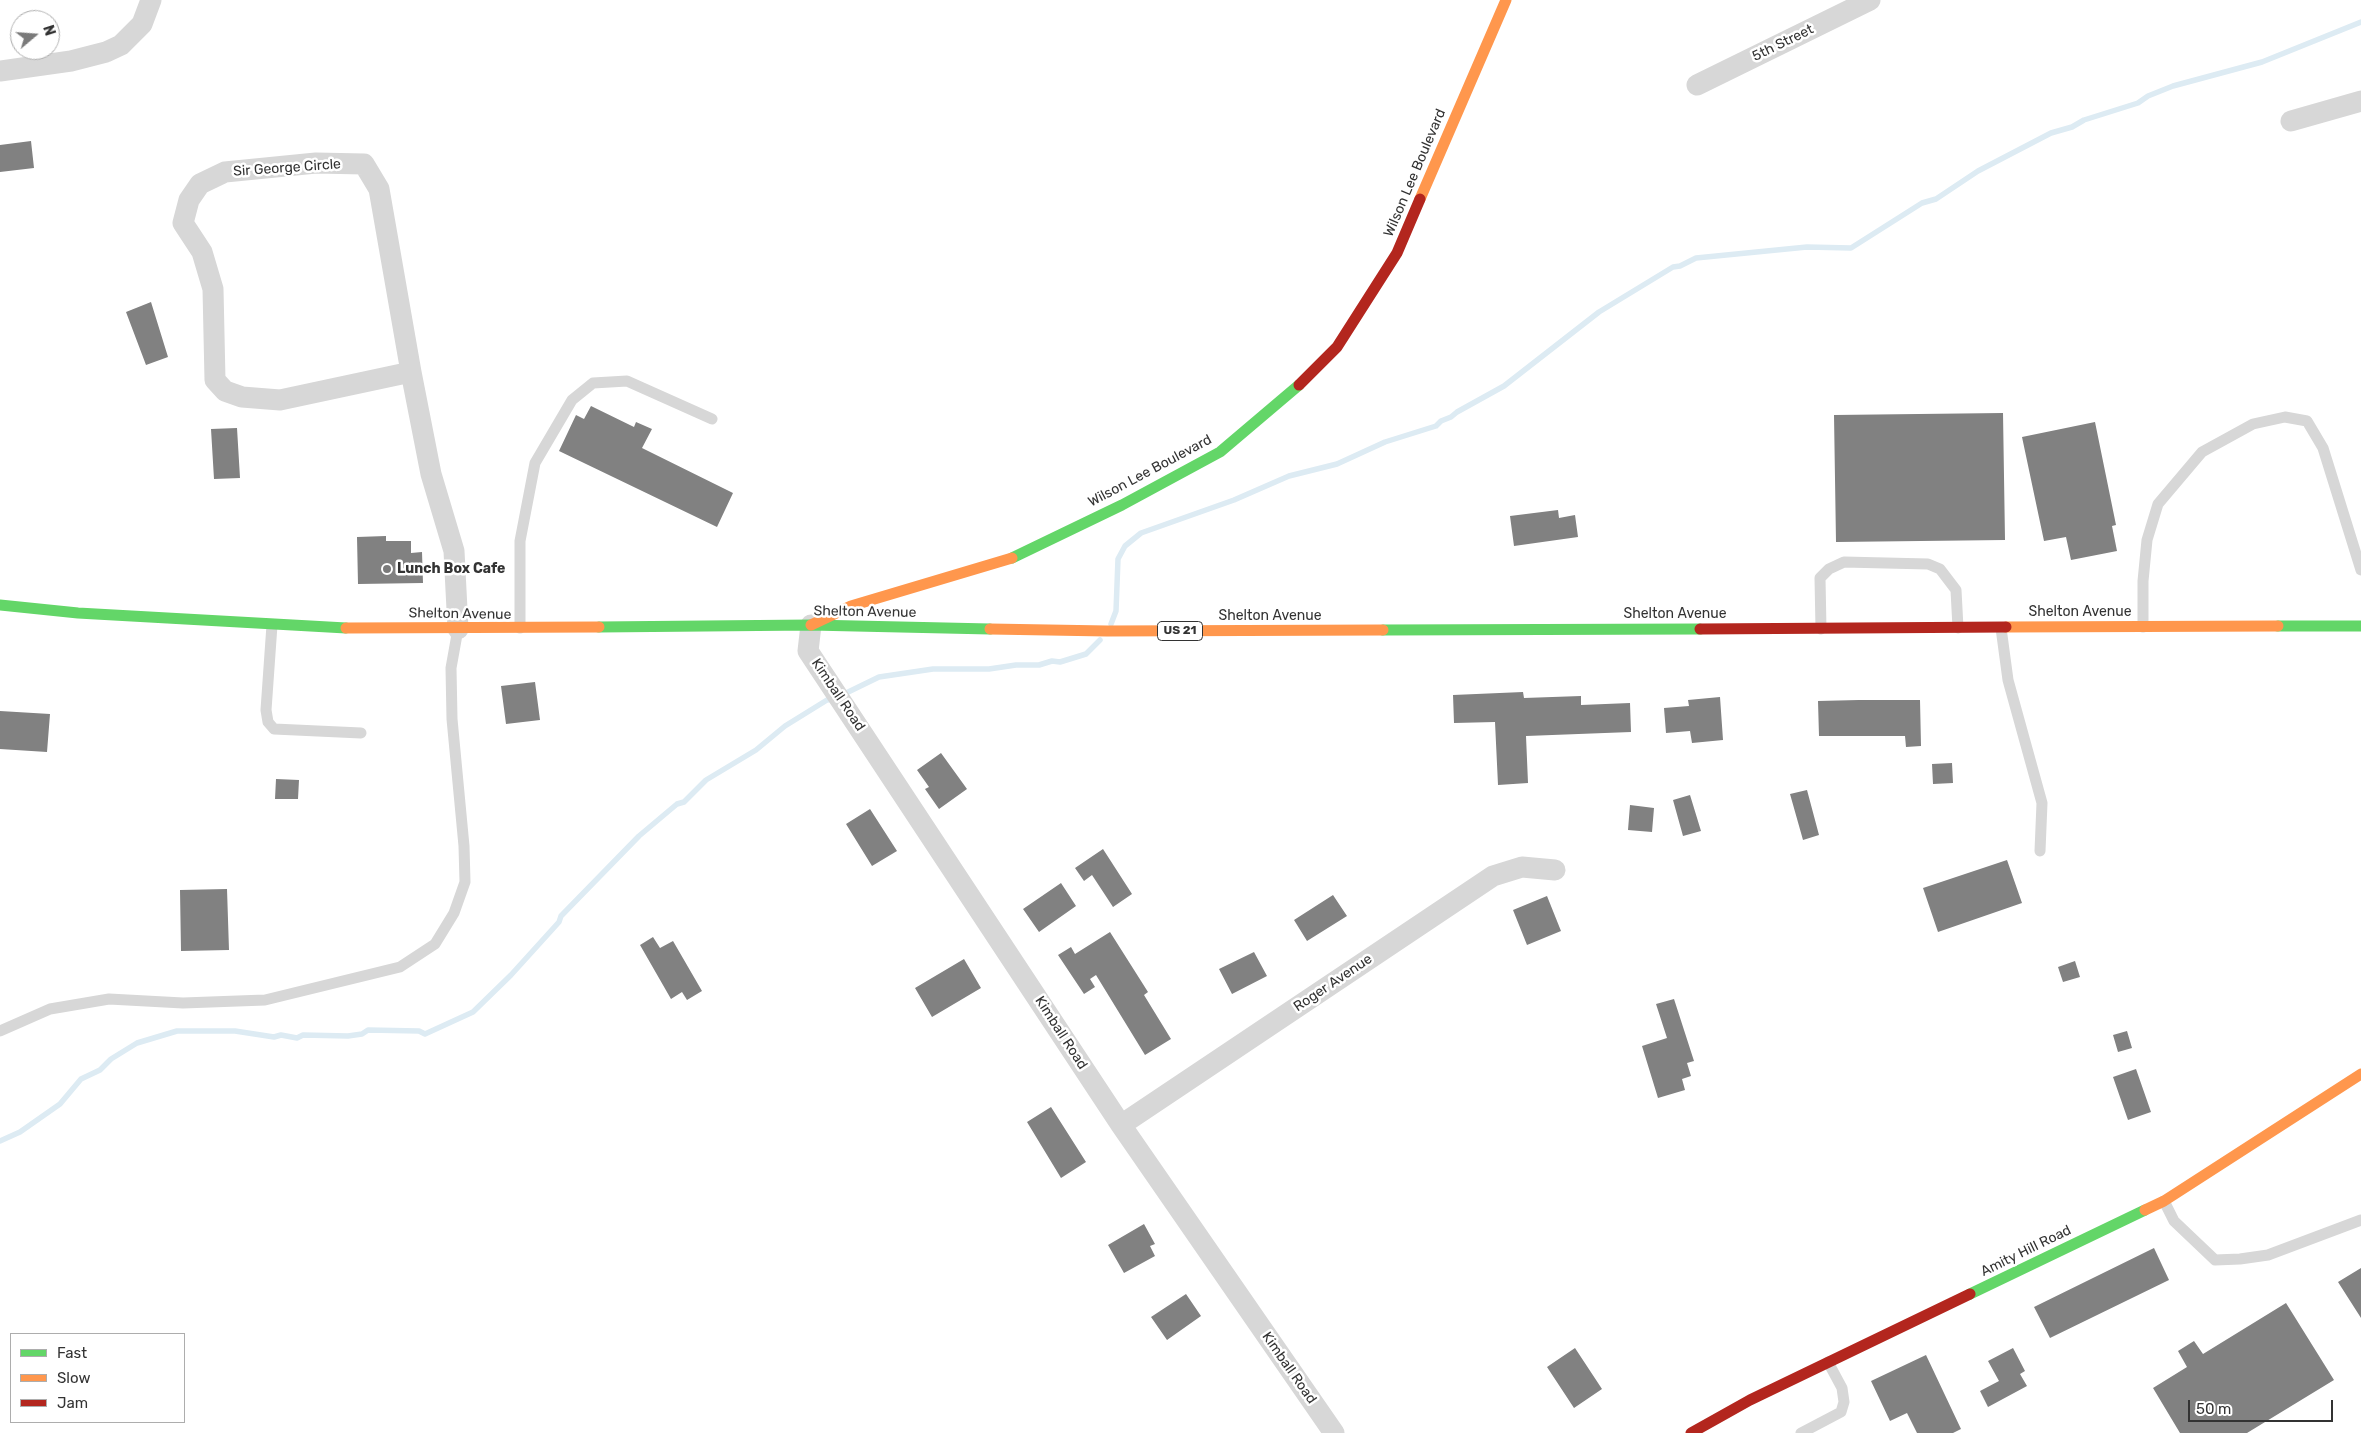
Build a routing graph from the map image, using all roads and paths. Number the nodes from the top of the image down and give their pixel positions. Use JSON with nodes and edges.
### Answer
{"nodes":[{"id":1,"x":151,"y":0,"type":"edge"},
{"id":2,"x":1506,"y":0,"type":"edge"},
{"id":3,"x":1870,"y":0,"type":"edge"},
{"id":4,"x":0,"y":71,"type":"edge"},
{"id":5,"x":1697,"y":85,"type":"dead end"},
{"id":6,"x":2361,"y":101,"type":"edge"},
{"id":7,"x":2291,"y":121,"type":"dead end"},
{"id":8,"x":411,"y":372,"type":"junction"},
{"id":9,"x":712,"y":419,"type":"dead end"},
{"id":10,"x":2361,"y":570,"type":"edge"},
{"id":11,"x":0,"y":604,"type":"edge"},
{"id":12,"x":272,"y":625,"type":"junction"},
{"id":13,"x":811,"y":626,"type":"junction"},
{"id":14,"x":2361,"y":626,"type":"edge"},
{"id":15,"x":2143,"y":627,"type":"junction"},
{"id":16,"x":1958,"y":628,"type":"junction"},
{"id":17,"x":2001,"y":628,"type":"junction"},
{"id":18,"x":458,"y":629,"type":"junction"},
{"id":19,"x":1821,"y":629,"type":"junction"},
{"id":20,"x":520,"y":630,"type":"junction"},
{"id":21,"x":361,"y":733,"type":"dead end"},
{"id":22,"x":2040,"y":851,"type":"dead end"},
{"id":23,"x":1555,"y":870,"type":"dead end"},
{"id":24,"x":0,"y":1031,"type":"edge"},
{"id":25,"x":2361,"y":1074,"type":"edge"},
{"id":26,"x":1122,"y":1125,"type":"junction"},
{"id":27,"x":2164,"y":1202,"type":"junction"},
{"id":28,"x":2361,"y":1220,"type":"edge"},
{"id":29,"x":1828,"y":1362,"type":"junction"},
{"id":30,"x":1334,"y":1433,"type":"edge"},
{"id":31,"x":1691,"y":1433,"type":"edge"},
{"id":32,"x":1801,"y":1433,"type":"edge"}],
"edges":[{"from":1,"to":4,"type":"street"},
{"from":2,"to":13,"type":"main road","name":"Wilson Lee Boulevard"},
{"from":3,"to":5,"type":"street","name":"5th Street"},
{"from":6,"to":7,"type":"street"},
{"from":8,"to":8,"type":"street","name":"Sir George Circle"},
{"from":8,"to":18,"type":"street","name":"Sir George Circle"},
{"from":9,"to":20,"type":"lane"},
{"from":10,"to":15,"type":"lane"},
{"from":11,"to":12,"type":"main road","name":"Shelton Avenue","number":"US 21"},
{"from":12,"to":18,"type":"main road","name":"Shelton Avenue","number":"US 21"},
{"from":12,"to":21,"type":"lane"},
{"from":13,"to":19,"type":"main road","name":"Shelton Avenue","number":"US 21"},
{"from":13,"to":20,"type":"main road","name":"Shelton Avenue","number":"US 21"},
{"from":13,"to":26,"type":"street","name":"Kimball Road"},
{"from":14,"to":15,"type":"main road","name":"Shelton Avenue","number":"US 21"},
{"from":15,"to":17,"type":"main road","name":"Shelton Avenue","number":"US 21"},
{"from":16,"to":17,"type":"main road","name":"Shelton Avenue","number":"US 21"},
{"from":16,"to":19,"type":"main road","name":"Shelton Avenue","number":"US 21"},
{"from":16,"to":19,"type":"lane"},
{"from":17,"to":22,"type":"lane"},
{"from":18,"to":20,"type":"main road","name":"Shelton Avenue","number":"US 21"},
{"from":18,"to":24,"type":"lane"},
{"from":23,"to":26,"type":"street","name":"Roger Avenue"},
{"from":25,"to":27,"type":"main road","name":"Amity Hill Road"},
{"from":26,"to":30,"type":"street","name":"Kimball Road"},
{"from":27,"to":28,"type":"lane"},
{"from":27,"to":29,"type":"main road","name":"Amity Hill Road"},
{"from":29,"to":31,"type":"main road","name":"Amity Hill Road"},
{"from":29,"to":32,"type":"lane"}]}
